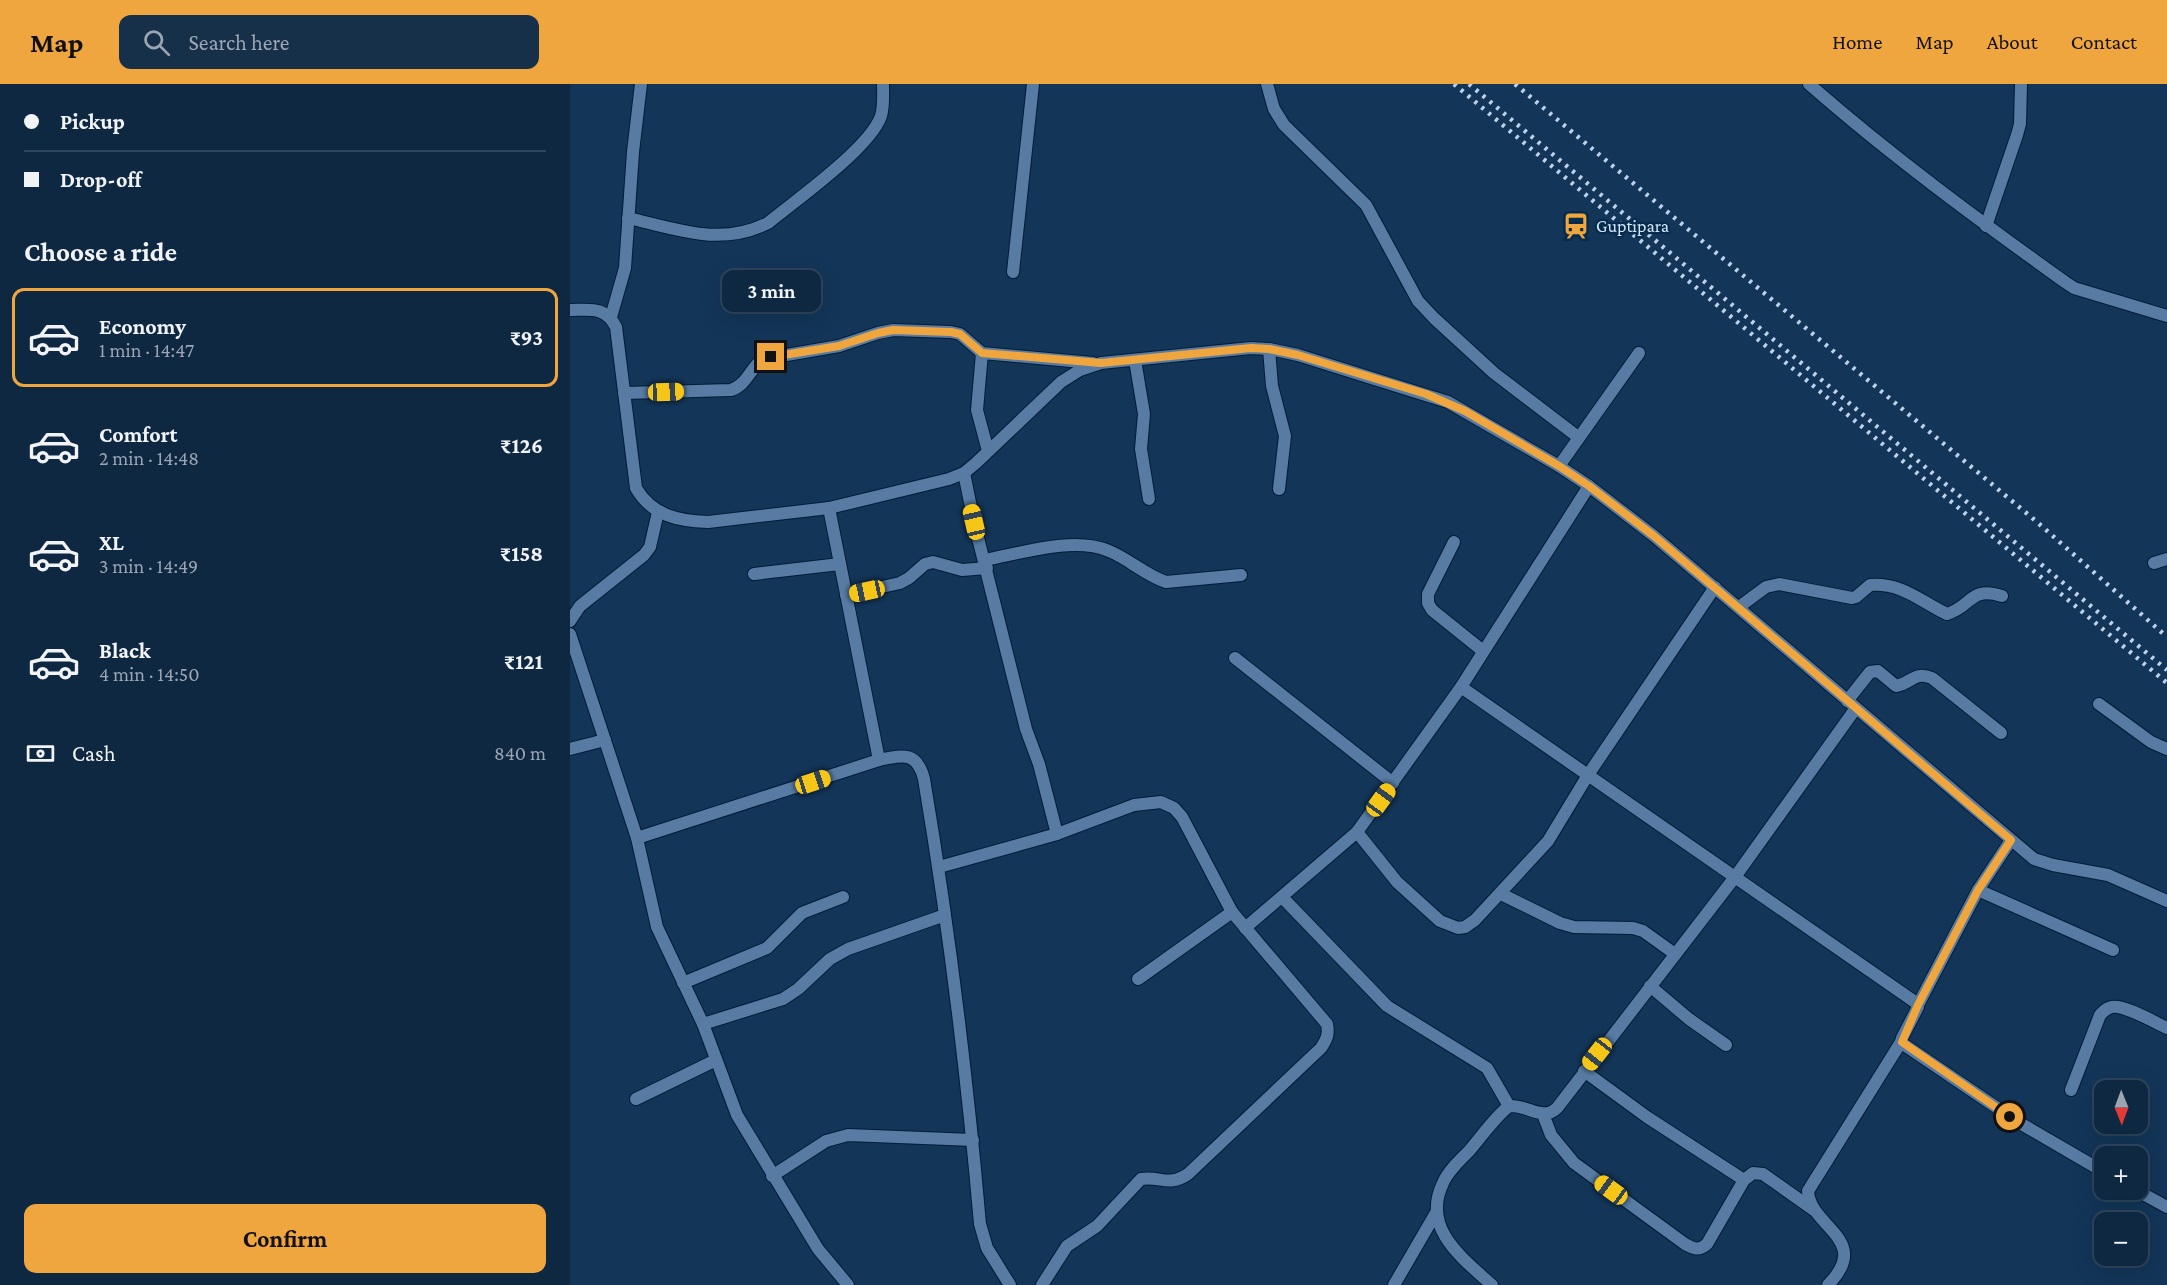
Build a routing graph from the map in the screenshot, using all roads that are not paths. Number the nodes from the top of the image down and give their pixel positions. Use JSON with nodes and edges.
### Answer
{"nodes":[{"id":1,"x":641,"y":84,"type":"edge"},
{"id":2,"x":883,"y":84,"type":"edge"},
{"id":3,"x":1033,"y":84,"type":"edge"},
{"id":4,"x":1267,"y":84,"type":"edge"},
{"id":5,"x":1809,"y":84,"type":"edge"},
{"id":6,"x":2021,"y":84,"type":"edge"},
{"id":7,"x":628,"y":218,"type":"junction"},
{"id":8,"x":1986,"y":226,"type":"junction"},
{"id":9,"x":1013,"y":272,"type":"dead end"},
{"id":10,"x":570,"y":310,"type":"edge"},
{"id":11,"x":2167,"y":316,"type":"edge"},
{"id":12,"x":611,"y":317,"type":"junction"},
{"id":13,"x":1269,"y":349,"type":"junction"},
{"id":14,"x":982,"y":353,"type":"junction"},
{"id":15,"x":1639,"y":353,"type":"dead end"},
{"id":16,"x":1135,"y":360,"type":"junction"},
{"id":17,"x":1101,"y":363,"type":"junction"},
{"id":18,"x":624,"y":393,"type":"junction"},
{"id":19,"x":1578,"y":437,"type":"junction"},
{"id":20,"x":988,"y":451,"type":"junction"},
{"id":21,"x":1559,"y":466,"type":"junction"},
{"id":22,"x":964,"y":473,"type":"junction"},
{"id":23,"x":1589,"y":486,"type":"junction"},
{"id":24,"x":1279,"y":489,"type":"dead end"},
{"id":25,"x":1149,"y":499,"type":"dead end"},
{"id":26,"x":829,"y":508,"type":"junction"},
{"id":27,"x":658,"y":512,"type":"junction"},
{"id":28,"x":1454,"y":542,"type":"dead end"},
{"id":29,"x":2167,"y":559,"type":"edge"},
{"id":30,"x":2154,"y":563,"type":"dead end"},
{"id":31,"x":840,"y":564,"type":"junction"},
{"id":32,"x":986,"y":564,"type":"junction"},
{"id":33,"x":754,"y":574,"type":"dead end"},
{"id":34,"x":1241,"y":575,"type":"dead end"},
{"id":35,"x":1715,"y":587,"type":"junction"},
{"id":36,"x":846,"y":595,"type":"junction"},
{"id":37,"x":2002,"y":596,"type":"dead end"},
{"id":38,"x":1739,"y":607,"type":"junction"},
{"id":39,"x":570,"y":621,"type":"edge"},
{"id":40,"x":570,"y":634,"type":"edge"},
{"id":41,"x":1483,"y":651,"type":"junction"},
{"id":42,"x":1235,"y":658,"type":"dead end"},
{"id":43,"x":1461,"y":687,"type":"junction"},
{"id":44,"x":2099,"y":704,"type":"dead end"},
{"id":45,"x":1852,"y":705,"type":"junction"},
{"id":46,"x":2001,"y":733,"type":"dead end"},
{"id":47,"x":605,"y":740,"type":"junction"},
{"id":48,"x":570,"y":749,"type":"edge"},
{"id":49,"x":2167,"y":749,"type":"edge"},
{"id":50,"x":879,"y":760,"type":"junction"},
{"id":51,"x":1588,"y":775,"type":"junction"},
{"id":52,"x":1392,"y":783,"type":"junction"},
{"id":53,"x":1357,"y":832,"type":"junction"},
{"id":54,"x":1056,"y":834,"type":"junction"},
{"id":55,"x":637,"y":838,"type":"junction"},
{"id":56,"x":2011,"y":840,"type":"junction"},
{"id":57,"x":939,"y":867,"type":"junction"},
{"id":58,"x":1735,"y":877,"type":"junction"},
{"id":59,"x":1978,"y":890,"type":"junction"},
{"id":60,"x":1501,"y":894,"type":"junction"},
{"id":61,"x":843,"y":897,"type":"dead end"},
{"id":62,"x":1282,"y":897,"type":"junction"},
{"id":63,"x":2167,"y":901,"type":"edge"},
{"id":64,"x":1232,"y":912,"type":"junction"},
{"id":65,"x":945,"y":915,"type":"junction"},
{"id":66,"x":1245,"y":928,"type":"junction"},
{"id":67,"x":2113,"y":950,"type":"dead end"},
{"id":68,"x":1674,"y":954,"type":"junction"},
{"id":69,"x":1138,"y":979,"type":"dead end"},
{"id":70,"x":683,"y":983,"type":"junction"},
{"id":71,"x":1650,"y":986,"type":"junction"},
{"id":72,"x":1918,"y":1005,"type":"junction"},
{"id":73,"x":703,"y":1024,"type":"junction"},
{"id":74,"x":2167,"y":1028,"type":"edge"},
{"id":75,"x":1902,"y":1042,"type":"junction"},
{"id":76,"x":1726,"y":1045,"type":"dead end"},
{"id":77,"x":716,"y":1060,"type":"junction"},
{"id":78,"x":1584,"y":1071,"type":"junction"},
{"id":79,"x":2071,"y":1090,"type":"dead end"},
{"id":80,"x":636,"y":1099,"type":"dead end"},
{"id":81,"x":1509,"y":1106,"type":"junction"},
{"id":82,"x":1543,"y":1114,"type":"junction"},
{"id":83,"x":973,"y":1140,"type":"junction"},
{"id":84,"x":2094,"y":1166,"type":"edge"},
{"id":85,"x":772,"y":1176,"type":"junction"},
{"id":86,"x":1744,"y":1180,"type":"junction"},
{"id":87,"x":2148,"y":1197,"type":"edge"},
{"id":88,"x":2167,"y":1207,"type":"edge"},
{"id":89,"x":1814,"y":1209,"type":"junction"},
{"id":90,"x":1437,"y":1211,"type":"junction"},
{"id":91,"x":848,"y":1285,"type":"edge"},
{"id":92,"x":1010,"y":1285,"type":"edge"},
{"id":93,"x":1042,"y":1285,"type":"edge"},
{"id":94,"x":1394,"y":1285,"type":"edge"},
{"id":95,"x":1492,"y":1285,"type":"edge"},
{"id":96,"x":1828,"y":1285,"type":"edge"}],
"edges":[{"from":1,"to":7,"type":"street"},
{"from":2,"to":7,"type":"street"},
{"from":3,"to":9,"type":"street"},
{"from":4,"to":19,"type":"street"},
{"from":5,"to":8,"type":"street"},
{"from":6,"to":8,"type":"street"},
{"from":7,"to":12,"type":"street"},
{"from":8,"to":11,"type":"street"},
{"from":10,"to":12,"type":"street"},
{"from":12,"to":18,"type":"street"},
{"from":13,"to":16,"type":"street"},
{"from":13,"to":21,"type":"street"},
{"from":13,"to":24,"type":"street"},
{"from":14,"to":17,"type":"street"},
{"from":14,"to":18,"type":"street"},
{"from":14,"to":20,"type":"street"},
{"from":15,"to":19,"type":"street"},
{"from":16,"to":17,"type":"street"},
{"from":16,"to":25,"type":"street"},
{"from":17,"to":20,"type":"street"},
{"from":18,"to":27,"type":"street"},
{"from":19,"to":21,"type":"street"},
{"from":20,"to":22,"type":"street"},
{"from":21,"to":23,"type":"street"},
{"from":22,"to":26,"type":"street"},
{"from":22,"to":32,"type":"street"},
{"from":23,"to":35,"type":"street"},
{"from":23,"to":41,"type":"street"},
{"from":26,"to":27,"type":"street"},
{"from":26,"to":31,"type":"street"},
{"from":27,"to":39,"type":"street"},
{"from":28,"to":41,"type":"street"},
{"from":29,"to":30,"type":"street"},
{"from":31,"to":33,"type":"street"},
{"from":31,"to":36,"type":"street"},
{"from":32,"to":34,"type":"street"},
{"from":32,"to":36,"type":"street"},
{"from":32,"to":54,"type":"street"},
{"from":35,"to":38,"type":"street"},
{"from":35,"to":51,"type":"street"},
{"from":36,"to":50,"type":"street"},
{"from":37,"to":38,"type":"street"},
{"from":38,"to":45,"type":"street"},
{"from":40,"to":47,"type":"street"},
{"from":41,"to":43,"type":"street"},
{"from":42,"to":52,"type":"street"},
{"from":43,"to":51,"type":"street"},
{"from":43,"to":52,"type":"street"},
{"from":44,"to":49,"type":"street"},
{"from":45,"to":46,"type":"street"},
{"from":45,"to":56,"type":"street"},
{"from":45,"to":58,"type":"street"},
{"from":47,"to":48,"type":"street"},
{"from":47,"to":55,"type":"street"},
{"from":50,"to":55,"type":"street"},
{"from":50,"to":57,"type":"street"},
{"from":51,"to":58,"type":"street"},
{"from":51,"to":60,"type":"street"},
{"from":52,"to":53,"type":"street"},
{"from":53,"to":60,"type":"street"},
{"from":53,"to":62,"type":"street"},
{"from":54,"to":57,"type":"street"},
{"from":54,"to":64,"type":"street"},
{"from":55,"to":70,"type":"street"},
{"from":56,"to":59,"type":"street"},
{"from":56,"to":63,"type":"street"},
{"from":57,"to":65,"type":"street"},
{"from":58,"to":68,"type":"street"},
{"from":58,"to":72,"type":"street"},
{"from":59,"to":67,"type":"street"},
{"from":59,"to":72,"type":"street"},
{"from":60,"to":68,"type":"street"},
{"from":61,"to":70,"type":"street"},
{"from":62,"to":66,"type":"street"},
{"from":62,"to":81,"type":"street"},
{"from":64,"to":66,"type":"street"},
{"from":64,"to":69,"type":"street"},
{"from":65,"to":73,"type":"street"},
{"from":65,"to":83,"type":"street"},
{"from":66,"to":93,"type":"street"},
{"from":68,"to":71,"type":"street"},
{"from":70,"to":73,"type":"street"},
{"from":71,"to":76,"type":"street"},
{"from":71,"to":78,"type":"street"},
{"from":72,"to":75,"type":"street"},
{"from":73,"to":77,"type":"street"},
{"from":74,"to":79,"type":"street"},
{"from":75,"to":84,"type":"street"},
{"from":75,"to":89,"type":"street"},
{"from":77,"to":80,"type":"street"},
{"from":77,"to":85,"type":"street"},
{"from":78,"to":82,"type":"street"},
{"from":78,"to":86,"type":"street"},
{"from":81,"to":82,"type":"street"},
{"from":81,"to":90,"type":"street"},
{"from":82,"to":86,"type":"street"},
{"from":83,"to":85,"type":"street"},
{"from":83,"to":92,"type":"street"},
{"from":85,"to":91,"type":"street"},
{"from":86,"to":89,"type":"street"},
{"from":87,"to":88,"type":"street"},
{"from":89,"to":96,"type":"street"},
{"from":90,"to":94,"type":"street"},
{"from":90,"to":95,"type":"street"}]}
